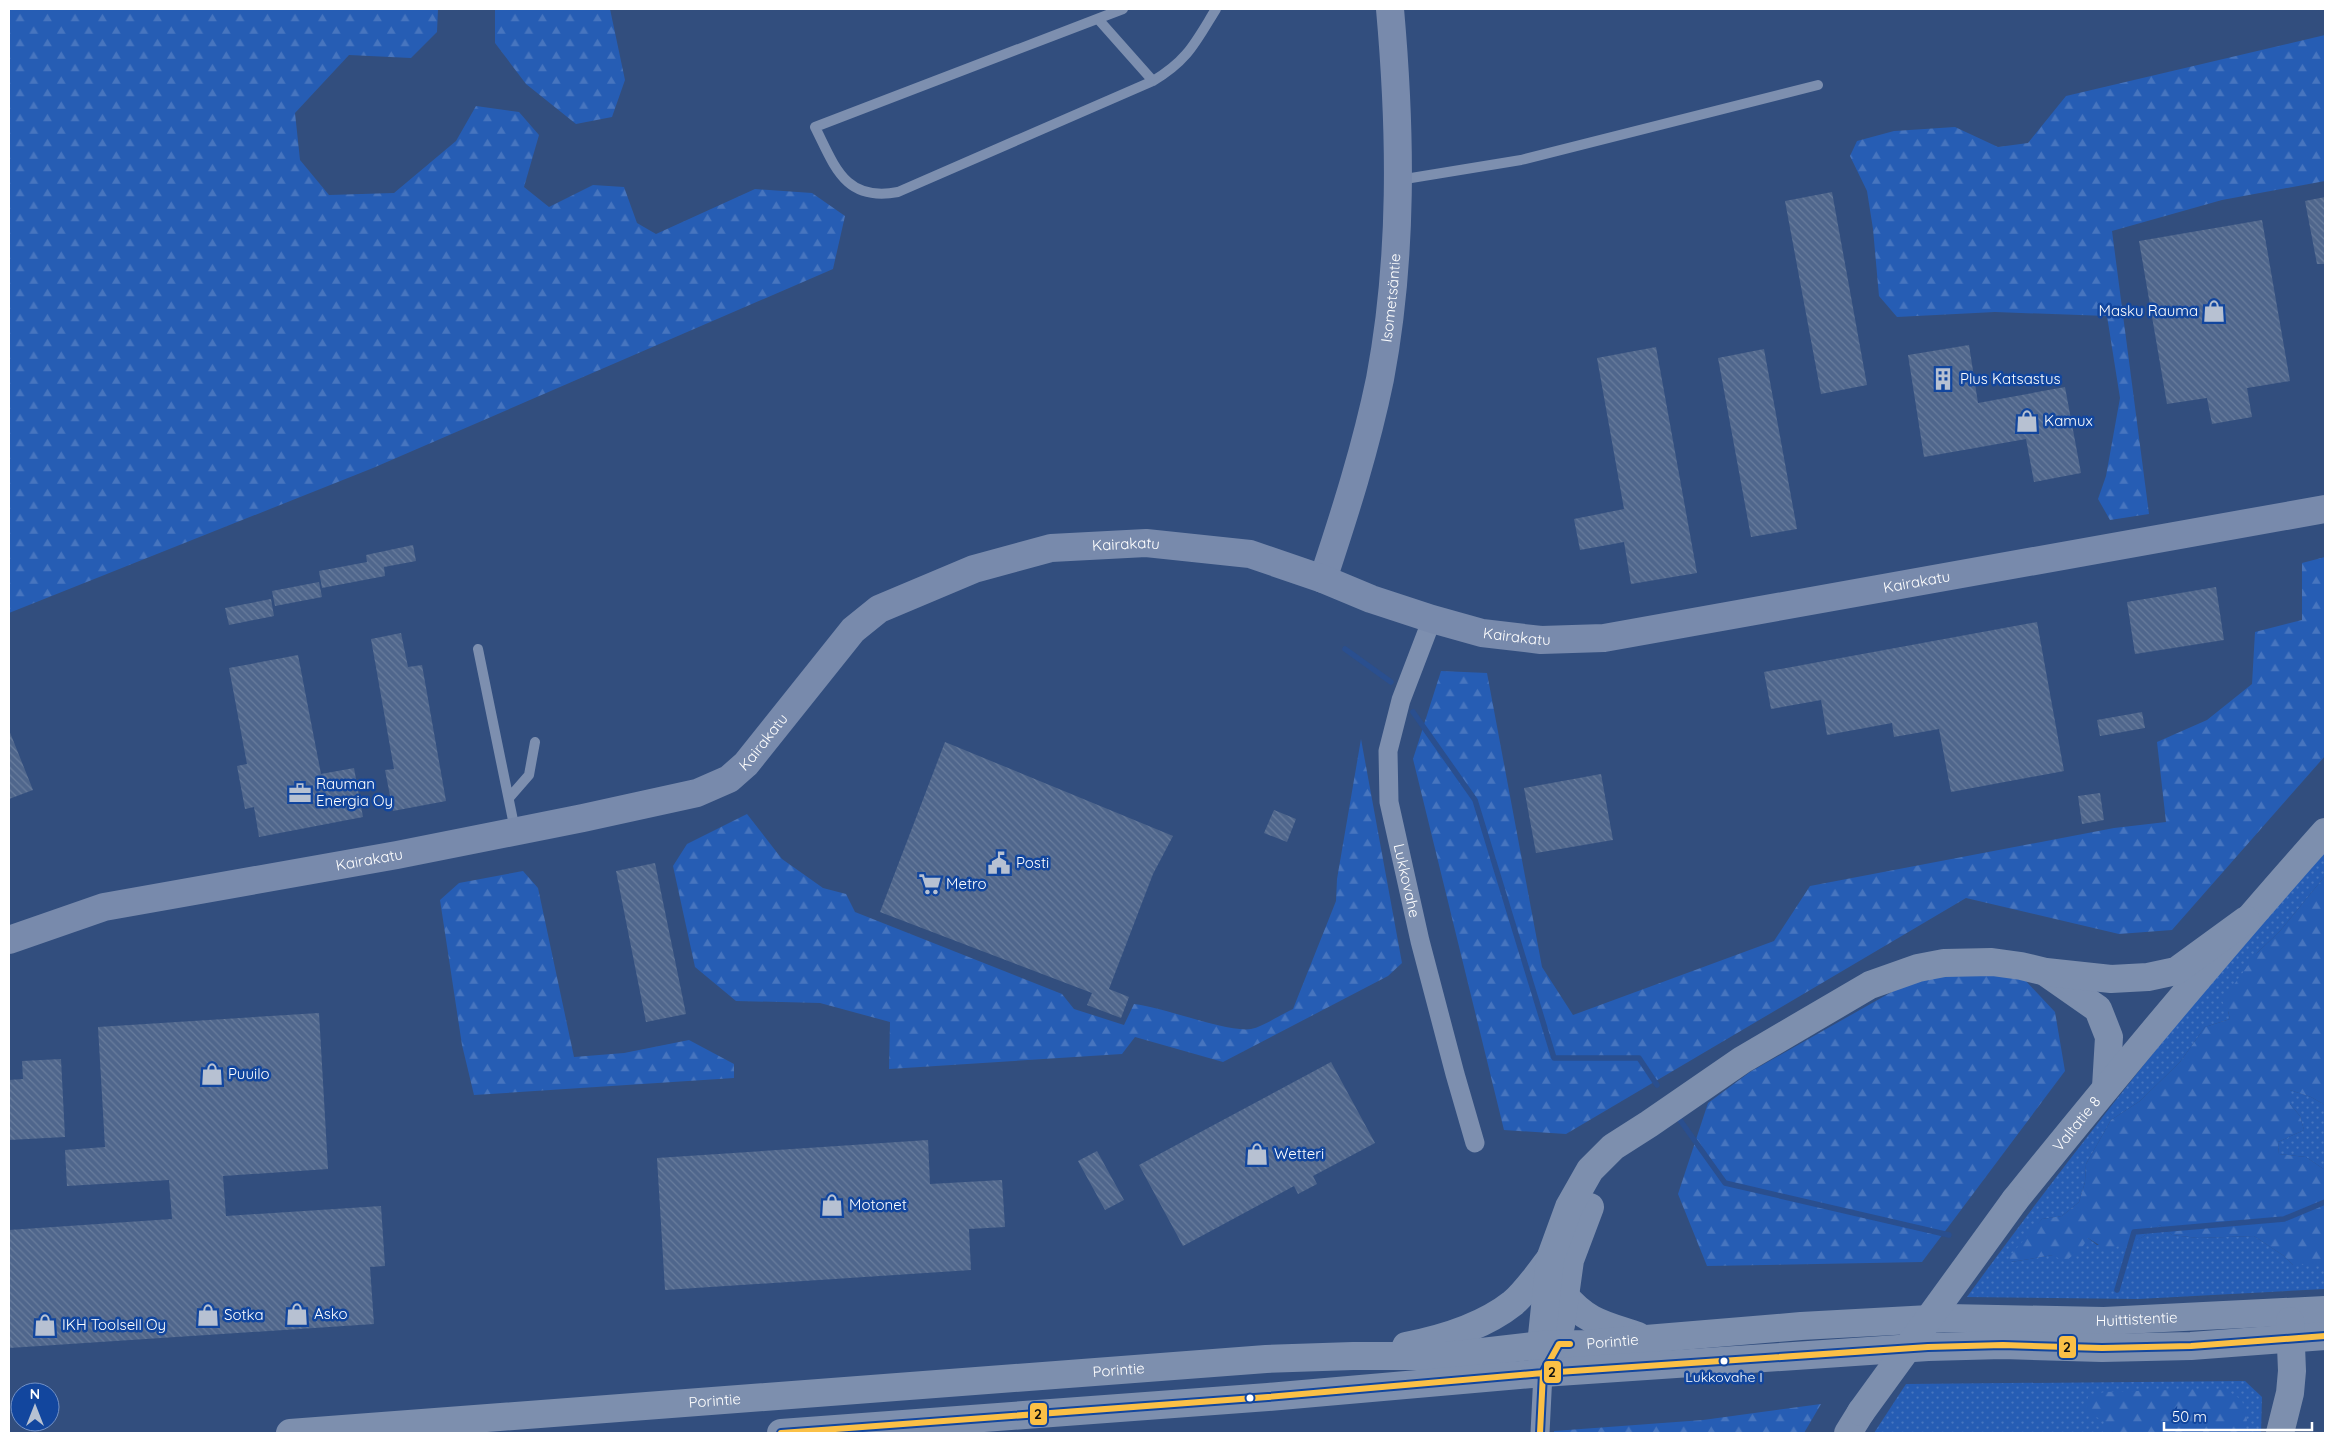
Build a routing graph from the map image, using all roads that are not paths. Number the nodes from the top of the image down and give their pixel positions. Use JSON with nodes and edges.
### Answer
{"nodes":[{"id":1,"x":1123,"y":9,"type":"edge"},
{"id":2,"x":1216,"y":9,"type":"edge"},
{"id":3,"x":1390,"y":9,"type":"edge"},
{"id":4,"x":1098,"y":19,"type":"junction"},
{"id":5,"x":1153,"y":81,"type":"junction"},
{"id":6,"x":1818,"y":85,"type":"dead end"},
{"id":7,"x":1398,"y":180,"type":"junction"},
{"id":8,"x":2325,"y":509,"type":"edge"},
{"id":9,"x":1324,"y":579,"type":"junction"},
{"id":10,"x":1432,"y":619,"type":"junction"},
{"id":11,"x":478,"y":649,"type":"dead end"},
{"id":12,"x":535,"y":742,"type":"dead end"},
{"id":13,"x":509,"y":798,"type":"junction"},
{"id":14,"x":516,"y":831,"type":"junction"},
{"id":15,"x":2325,"y":832,"type":"edge"},
{"id":16,"x":2246,"y":920,"type":"junction"},
{"id":17,"x":9,"y":940,"type":"edge"},
{"id":18,"x":2046,"y":972,"type":"junction"},
{"id":19,"x":2106,"y":1087,"type":"junction"},
{"id":20,"x":1649,"y":1124,"type":"junction"},
{"id":21,"x":1475,"y":1143,"type":"dead end"},
{"id":22,"x":1550,"y":1259,"type":"junction"},
{"id":23,"x":1564,"y":1295,"type":"junction"},
{"id":24,"x":2325,"y":1310,"type":"edge"},
{"id":25,"x":1948,"y":1318,"type":"joint"},
{"id":26,"x":2290,"y":1325,"type":"junction"},
{"id":27,"x":2325,"y":1336,"type":"edge"},
{"id":28,"x":1649,"y":1340,"type":"junction"},
{"id":29,"x":1550,"y":1344,"type":"junction"},
{"id":30,"x":1928,"y":1347,"type":"joint"},
{"id":31,"x":1352,"y":1356,"type":"junction"},
{"id":32,"x":1544,"y":1373,"type":"junction"},
{"id":33,"x":1855,"y":1423,"type":"edge"},
{"id":34,"x":290,"y":1433,"type":"edge"},
{"id":35,"x":780,"y":1433,"type":"edge"},
{"id":36,"x":1540,"y":1433,"type":"edge"},
{"id":37,"x":2280,"y":1433,"type":"edge"}],
"edges":[{"from":1,"to":4,"type":"lane"},
{"from":2,"to":5,"type":"lane"},
{"from":3,"to":7,"type":"main road","name":"Isometsäntie"},
{"from":4,"to":5,"type":"lane"},
{"from":4,"to":5,"type":"lane"},
{"from":6,"to":7,"type":"lane"},
{"from":7,"to":9,"type":"main road","name":"Isometsäntie"},
{"from":8,"to":10,"type":"main road","name":"Kairakatu"},
{"from":9,"to":10,"type":"main road","name":"Kairakatu"},
{"from":9,"to":14,"type":"main road","name":"Kairakatu"},
{"from":10,"to":21,"type":"street","name":"Lukkovahe"},
{"from":11,"to":13,"type":"lane"},
{"from":12,"to":13,"type":"lane"},
{"from":13,"to":14,"type":"lane"},
{"from":14,"to":17,"type":"main road","name":"Kairakatu"},
{"from":15,"to":16,"type":"highway","name":"Valtatie 8"},
{"from":16,"to":18,"type":"highway"},
{"from":16,"to":19,"type":"highway","name":"Valtatie 8"},
{"from":18,"to":19,"type":"highway"},
{"from":18,"to":20,"type":"highway"},
{"from":19,"to":33,"type":"highway","name":"Valtatie 8","bridge":true},
{"from":20,"to":22,"type":"highway"},
{"from":20,"to":23,"type":"highway"},
{"from":22,"to":29,"type":"highway"},
{"from":22,"to":31,"type":"highway"},
{"from":23,"to":28,"type":"highway"},
{"from":23,"to":29,"type":"highway"},
{"from":24,"to":26,"type":"highway","name":"Huittistentie"},
{"from":25,"to":26,"type":"highway","name":"Huittistentie"},
{"from":25,"to":28,"type":"highway","name":"Porintie"},
{"from":26,"to":27,"type":"highway","name":"Huittistentie"},
{"from":26,"to":30,"type":"highway","name":"Huittistentie"},
{"from":26,"to":37,"type":"highway"},
{"from":28,"to":29,"type":"highway","name":"Porintie"},
{"from":29,"to":31,"type":"highway","name":"Porintie"},
{"from":29,"to":32,"type":"highway"},
{"from":30,"to":32,"type":"highway","name":"Porintie"},
{"from":31,"to":34,"type":"highway","name":"Porintie"},
{"from":32,"to":35,"type":"highway","name":"Porintie"},
{"from":32,"to":36,"type":"street"}]}
